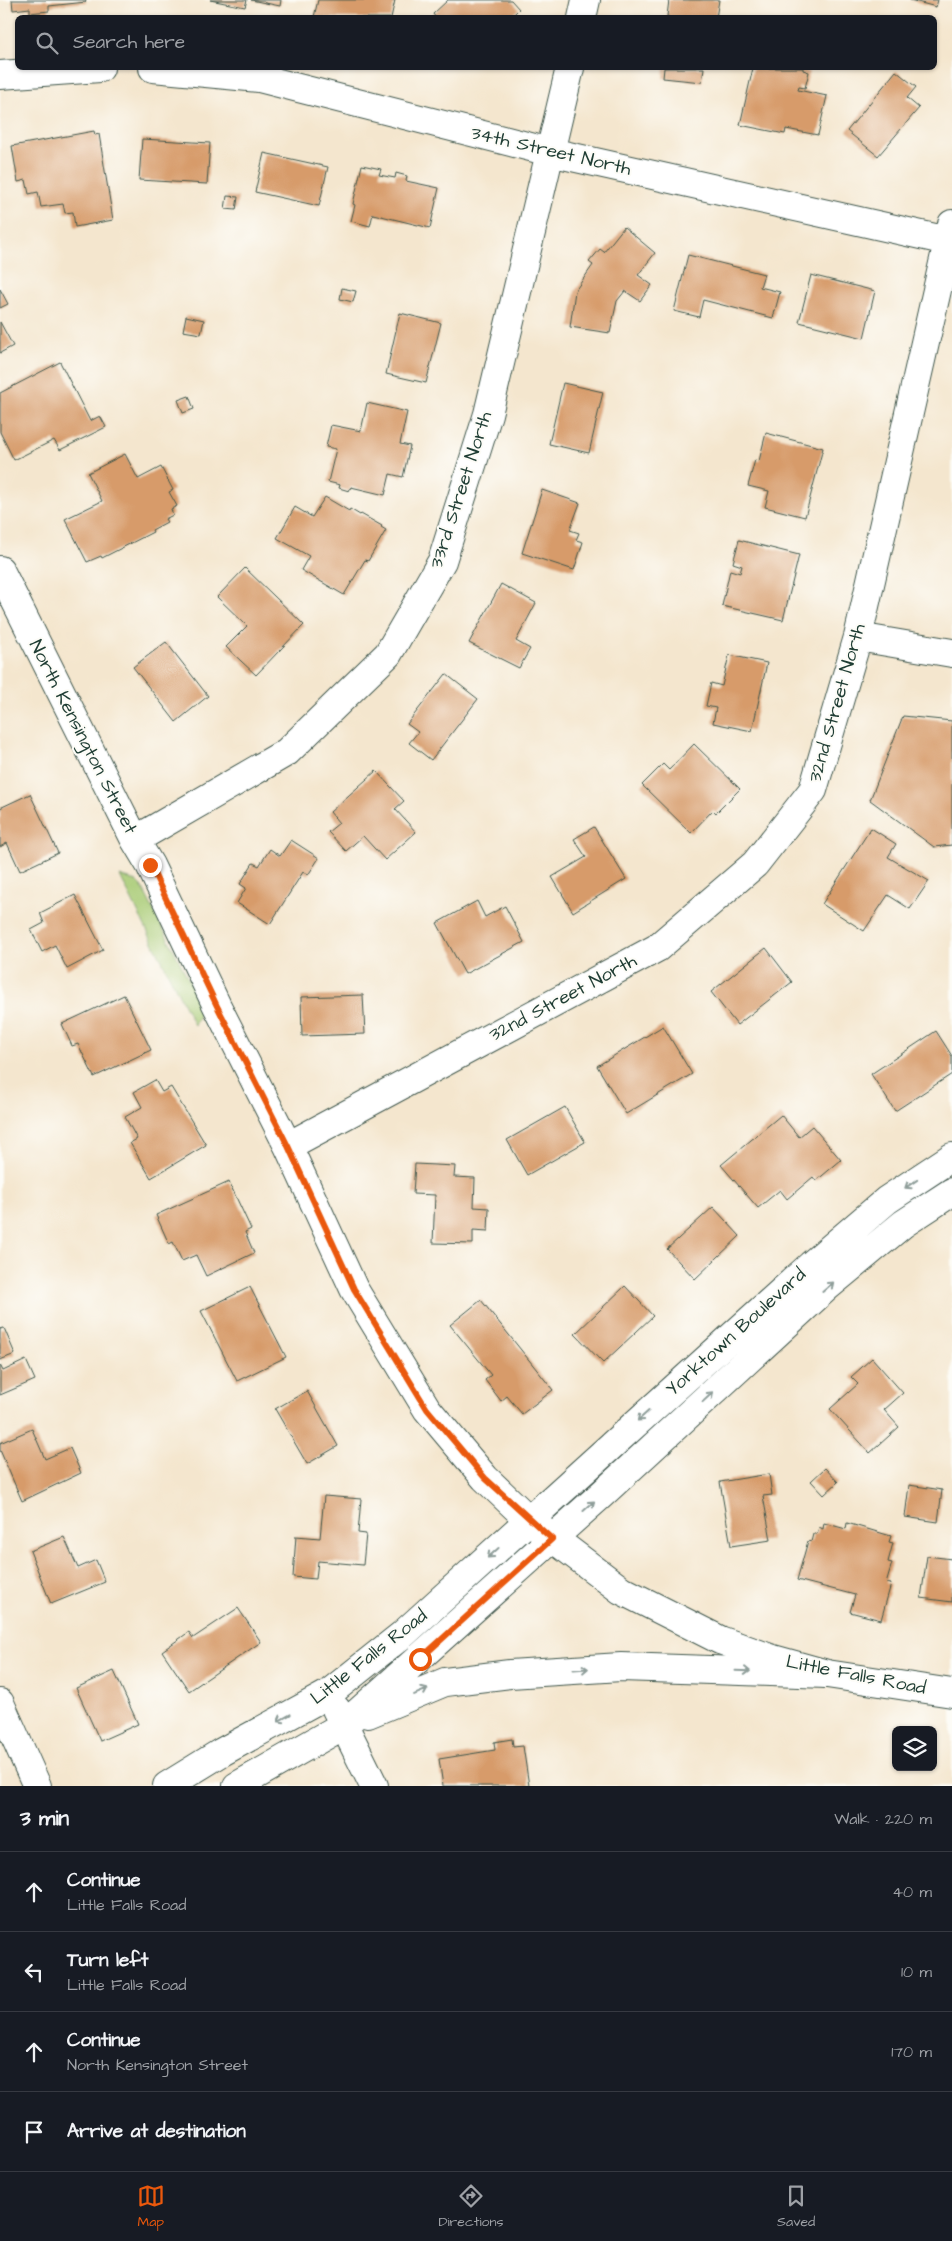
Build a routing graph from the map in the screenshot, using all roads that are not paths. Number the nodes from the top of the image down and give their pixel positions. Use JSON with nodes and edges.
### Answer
{"nodes":[{"id":1,"x":586,"y":0,"type":"edge"},
{"id":2,"x":583,"y":15,"type":"edge"},
{"id":3,"x":71,"y":70,"type":"edge"},
{"id":4,"x":174,"y":70,"type":"edge"},
{"id":5,"x":570,"y":70,"type":"edge"},
{"id":6,"x":0,"y":75,"type":"edge"},
{"id":7,"x":550,"y":152,"type":"junction"},
{"id":8,"x":950,"y":233,"type":"edge"},
{"id":9,"x":0,"y":570,"type":"edge"},
{"id":10,"x":858,"y":636,"type":"junction"},
{"id":11,"x":952,"y":653,"type":"edge"},
{"id":12,"x":135,"y":840,"type":"junction"},
{"id":13,"x":288,"y":1146,"type":"junction"},
{"id":14,"x":952,"y":1157,"type":"edge"},
{"id":15,"x":952,"y":1192,"type":"edge"},
{"id":16,"x":529,"y":1520,"type":"junction"},
{"id":17,"x":552,"y":1539,"type":"junction"},
{"id":18,"x":827,"y":1674,"type":"junction"},
{"id":19,"x":952,"y":1693,"type":"edge"},
{"id":20,"x":328,"y":1694,"type":"junction"},
{"id":21,"x":0,"y":1703,"type":"edge"},
{"id":22,"x":344,"y":1725,"type":"junction"},
{"id":23,"x":37,"y":1786,"type":"edge"},
{"id":24,"x":167,"y":1786,"type":"edge"},
{"id":25,"x":237,"y":1786,"type":"edge"},
{"id":26,"x":374,"y":1786,"type":"edge"}],
"edges":[{"from":1,"to":2,"type":"street"},
{"from":3,"to":6,"type":"street"},
{"from":4,"to":7,"type":"street","name":"34th Street North"},
{"from":5,"to":7,"type":"street","name":"33rd Street North"},
{"from":7,"to":8,"type":"street","name":"34th Street North"},
{"from":7,"to":12,"type":"street","name":"33rd Street North"},
{"from":8,"to":10,"type":"street","name":"32nd Street North"},
{"from":9,"to":12,"type":"street","name":"North Kensington Street"},
{"from":10,"to":11,"type":"street"},
{"from":10,"to":13,"type":"street","name":"32nd Street North"},
{"from":12,"to":13,"type":"street","name":"North Kensington Street"},
{"from":13,"to":16,"type":"street","name":"North Kensington Street"},
{"from":14,"to":16,"type":"street","name":"Yorktown Boulevard","one_way":true},
{"from":17,"to":15,"type":"street","name":"Yorktown Boulevard","one_way":true},
{"from":16,"to":17,"type":"street","name":"Little Falls Road"},
{"from":16,"to":20,"type":"street","name":"Little Falls Road","one_way":true},
{"from":17,"to":18,"type":"street","name":"Little Falls Road"},
{"from":17,"to":22,"type":"street","name":"Little Falls Road"},
{"from":18,"to":19,"type":"street","name":"Little Falls Road"},
{"from":22,"to":18,"type":"street","one_way":true},
{"from":20,"to":22,"type":"street"},
{"from":20,"to":24,"type":"street","name":"Little Falls Road","one_way":true},
{"from":21,"to":23,"type":"street"},
{"from":22,"to":25,"type":"street","name":"Little Falls Road"},
{"from":22,"to":26,"type":"street"}]}
